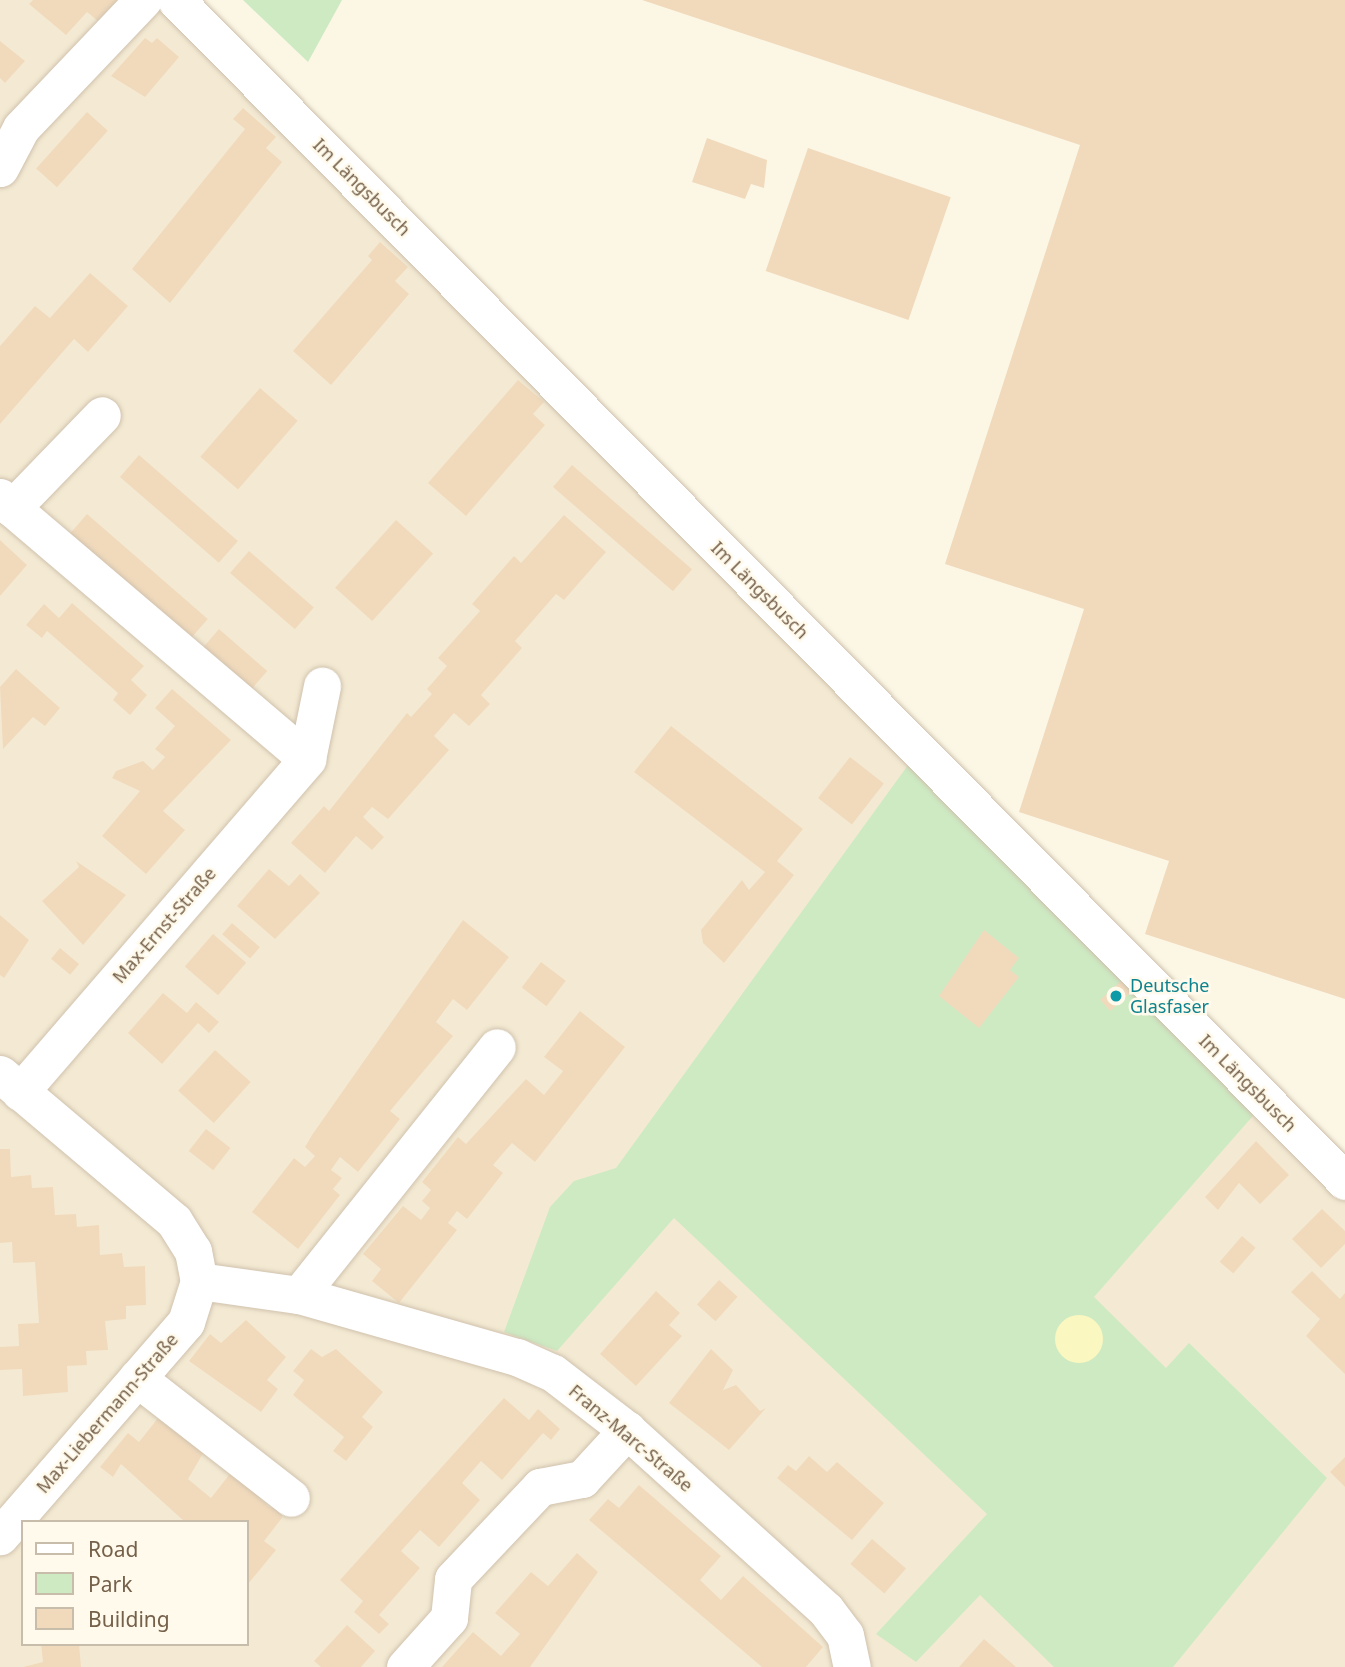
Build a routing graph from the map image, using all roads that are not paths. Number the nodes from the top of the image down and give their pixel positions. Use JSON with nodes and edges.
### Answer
{"nodes":[{"id":1,"x":143,"y":0,"type":"edge"},
{"id":2,"x":176,"y":0,"type":"edge"},
{"id":3,"x":10,"y":119,"type":"edge"},
{"id":4,"x":0,"y":167,"type":"edge"},
{"id":5,"x":102,"y":415,"type":"dead end"},
{"id":6,"x":6,"y":503,"type":"edge"},
{"id":7,"x":322,"y":686,"type":"dead end"},
{"id":8,"x":307,"y":759,"type":"junction"},
{"id":9,"x":497,"y":1047,"type":"dead end"},
{"id":10,"x":10,"y":1083,"type":"edge"},
{"id":11,"x":1345,"y":1181,"type":"edge"},
{"id":12,"x":199,"y":1281,"type":"junction"},
{"id":13,"x":299,"y":1295,"type":"junction"},
{"id":14,"x":137,"y":1378,"type":"junction"},
{"id":15,"x":627,"y":1430,"type":"junction"},
{"id":16,"x":291,"y":1498,"type":"dead end"},
{"id":17,"x":0,"y":1536,"type":"edge"},
{"id":18,"x":405,"y":1667,"type":"edge"},
{"id":19,"x":852,"y":1667,"type":"edge"}],
"edges":[{"from":1,"to":3,"type":"street"},
{"from":2,"to":11,"type":"street","name":"Im Längsbusch"},
{"from":3,"to":4,"type":"street"},
{"from":5,"to":6,"type":"street"},
{"from":6,"to":8,"type":"street"},
{"from":7,"to":8,"type":"street","name":"Max-Ernst-Straße"},
{"from":8,"to":10,"type":"street","name":"Max-Ernst-Straße"},
{"from":9,"to":13,"type":"street"},
{"from":10,"to":12,"type":"street"},
{"from":12,"to":13,"type":"street","name":"Franz-Marc-Straße"},
{"from":12,"to":14,"type":"street","name":"Max-Liebermann-Straße"},
{"from":13,"to":15,"type":"street","name":"Franz-Marc-Straße"},
{"from":14,"to":16,"type":"street"},
{"from":14,"to":17,"type":"street","name":"Max-Liebermann-Straße"},
{"from":15,"to":18,"type":"street"},
{"from":15,"to":19,"type":"street","name":"Franz-Marc-Straße"}]}
